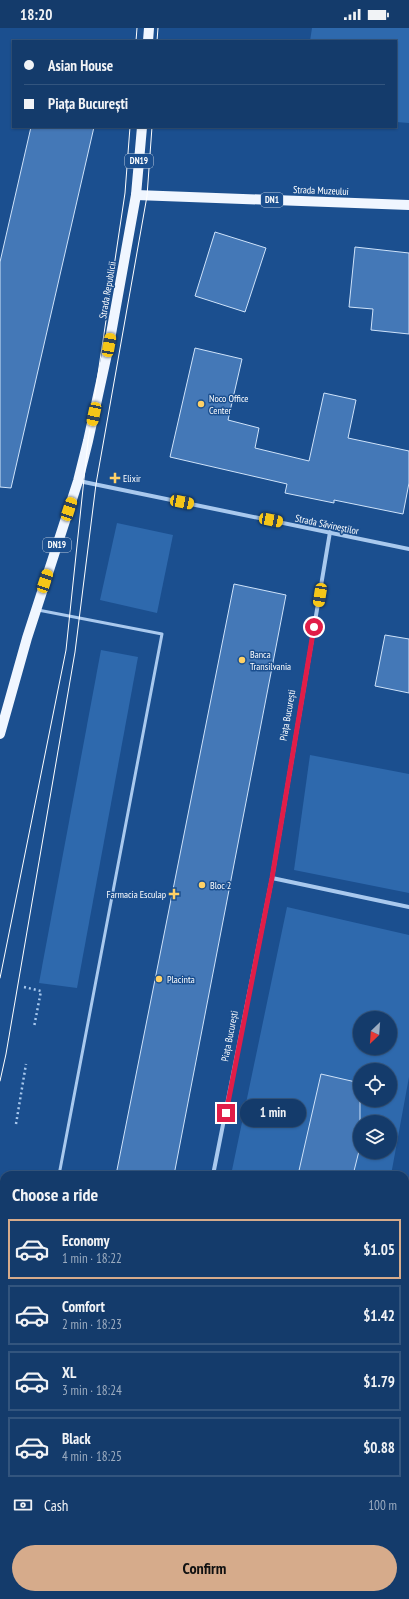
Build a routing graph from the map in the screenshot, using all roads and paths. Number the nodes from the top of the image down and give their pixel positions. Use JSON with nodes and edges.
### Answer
{"nodes":[{"id":1,"x":149,"y":28,"type":"edge"},
{"id":2,"x":148,"y":40,"type":"edge"},
{"id":3,"x":142,"y":128,"type":"edge"},
{"id":4,"x":136,"y":195,"type":"junction"},
{"id":5,"x":409,"y":205,"type":"edge"},
{"id":6,"x":78,"y":481,"type":"junction"},
{"id":7,"x":330,"y":532,"type":"junction"},
{"id":8,"x":409,"y":549,"type":"edge"},
{"id":9,"x":36,"y":610,"type":"junction"},
{"id":10,"x":0,"y":734,"type":"edge"},
{"id":11,"x":272,"y":878,"type":"junction"},
{"id":12,"x":409,"y":907,"type":"edge"},
{"id":13,"x":24,"y":987,"type":"dead end"},
{"id":14,"x":34,"y":1027,"type":"dead end"},
{"id":15,"x":26,"y":1064,"type":"dead end"},
{"id":16,"x":16,"y":1124,"type":"dead end"},
{"id":17,"x":60,"y":1171,"type":"edge"},
{"id":18,"x":214,"y":1171,"type":"edge"}],
"edges":[{"from":1,"to":2,"type":"main road"},
{"from":3,"to":4,"type":"main road","name":"Strada Republicii","number":"DN19"},
{"from":4,"to":5,"type":"main road","name":"Strada Muzeului","number":"DN1"},
{"from":4,"to":6,"type":"main road","name":"Strada Republicii","number":"DN19"},
{"from":6,"to":7,"type":"street","name":"Strada Săvineștilor"},
{"from":6,"to":9,"type":"main road","name":"Strada Republicii","number":"DN19"},
{"from":7,"to":8,"type":"street","name":"Strada Săvineștilor"},
{"from":7,"to":11,"type":"street","name":"Piața București"},
{"from":9,"to":10,"type":"main road","name":"Strada Republicii","number":"DN19"},
{"from":9,"to":17,"type":"lane"},
{"from":11,"to":12,"type":"street"},
{"from":11,"to":18,"type":"street","name":"Piața București"},
{"from":13,"to":14,"type":"path"},
{"from":15,"to":16,"type":"path"}]}
